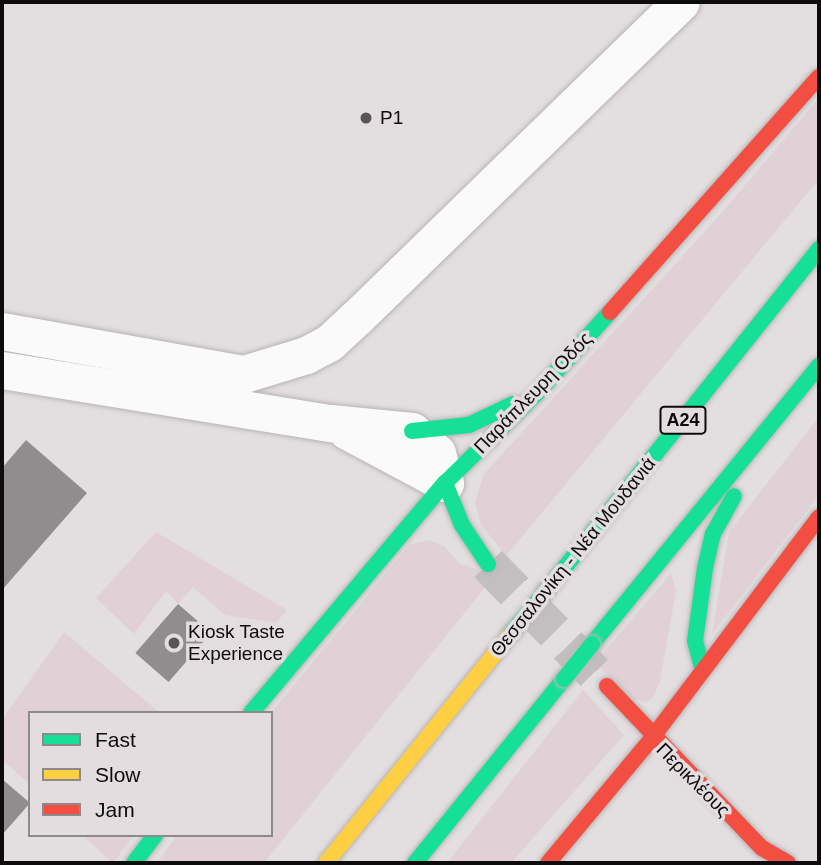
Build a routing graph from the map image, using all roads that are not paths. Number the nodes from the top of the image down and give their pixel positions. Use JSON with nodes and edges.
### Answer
{"nodes":[{"id":1,"x":681,"y":2,"type":"edge"},
{"id":2,"x":819,"y":77,"type":"edge"},
{"id":3,"x":819,"y":249,"type":"edge"},
{"id":4,"x":2,"y":331,"type":"edge"},
{"id":5,"x":819,"y":366,"type":"edge"},
{"id":6,"x":2,"y":370,"type":"edge"},
{"id":7,"x":819,"y":376,"type":"edge"},
{"id":8,"x":537,"y":393,"type":"junction"},
{"id":9,"x":331,"y":423,"type":"junction"},
{"id":10,"x":412,"y":431,"type":"junction"},
{"id":11,"x":445,"y":483,"type":"junction"},
{"id":12,"x":819,"y":517,"type":"edge"},
{"id":13,"x":488,"y":564,"type":"tunnel mouth"},
{"id":14,"x":702,"y":667,"type":"junction"},
{"id":15,"x":607,"y":686,"type":"tunnel mouth"},
{"id":16,"x":253,"y":711,"type":"edge"},
{"id":17,"x":652,"y":738,"type":"junction"},
{"id":18,"x":154,"y":837,"type":"edge"},
{"id":19,"x":134,"y":863,"type":"edge"},
{"id":20,"x":326,"y":863,"type":"edge"},
{"id":21,"x":415,"y":863,"type":"edge"},
{"id":22,"x":548,"y":863,"type":"edge"},
{"id":23,"x":788,"y":863,"type":"edge"}],
"edges":[{"from":1,"to":4,"type":"street"},
{"from":2,"to":8,"type":"main road","name":"Παράπλευρη Οδός"},
{"from":3,"to":20,"type":"main road","name":"Θεσσαλονίκη - Νέα Μουδανιά","number":"Α24","bridge":true},
{"from":5,"to":21,"type":"main road","bridge":true},
{"from":6,"to":9,"type":"street"},
{"from":7,"to":14,"type":"main road"},
{"from":8,"to":10,"type":"main road"},
{"from":8,"to":11,"type":"main road","name":"Παράπλευρη Οδός"},
{"from":9,"to":10,"type":"street"},
{"from":9,"to":11,"type":"street"},
{"from":10,"to":11,"type":"street"},
{"from":11,"to":13,"type":"main road"},
{"from":11,"to":16,"type":"main road","name":"Παράπλευρη Οδός"},
{"from":12,"to":14,"type":"main road"},
{"from":14,"to":17,"type":"main road"},
{"from":15,"to":17,"type":"main road","name":"Περικλέους"},
{"from":17,"to":22,"type":"main road"},
{"from":17,"to":23,"type":"main road","name":"Περικλέους"},
{"from":18,"to":19,"type":"main road"}]}
